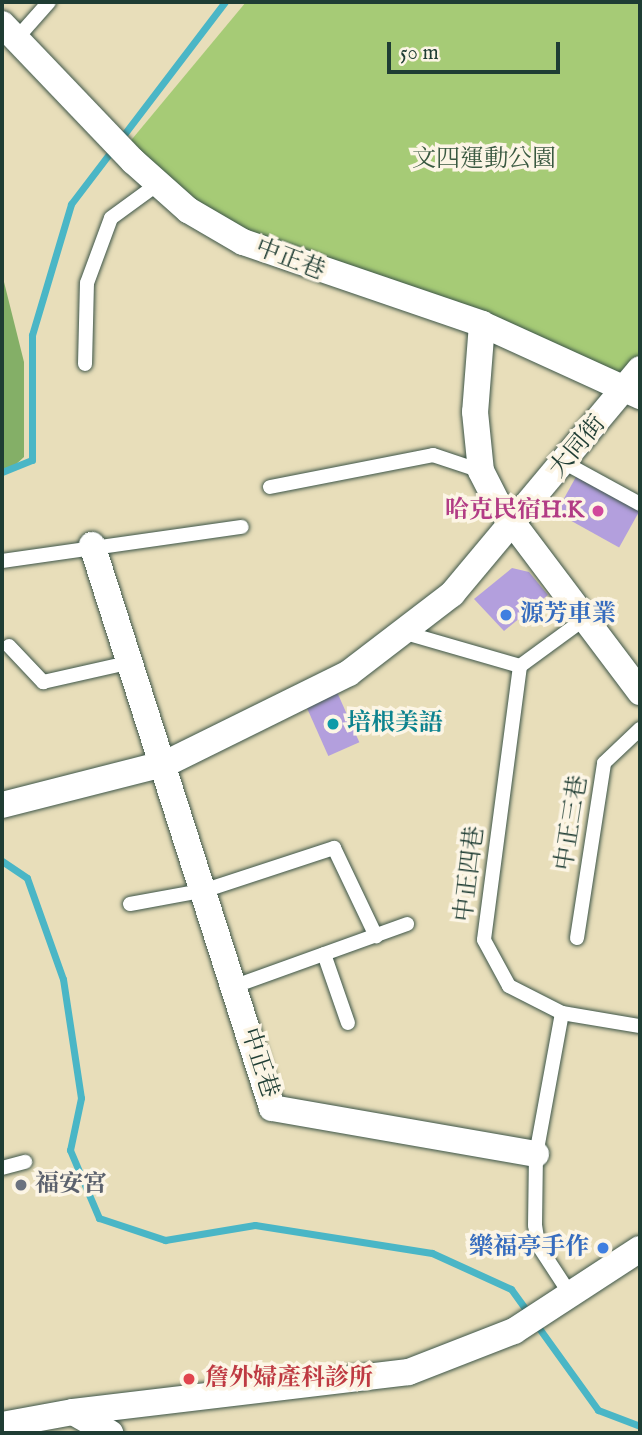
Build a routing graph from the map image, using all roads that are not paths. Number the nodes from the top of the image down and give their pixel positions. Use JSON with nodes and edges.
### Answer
{"nodes":[{"id":1,"x":49,"y":2,"type":"edge"},
{"id":2,"x":9,"y":31,"type":"edge"},
{"id":3,"x":159,"y":183,"type":"junction"},
{"id":4,"x":482,"y":324,"type":"junction"},
{"id":5,"x":85,"y":364,"type":"dead end"},
{"id":6,"x":635,"y":385,"type":"edge"},
{"id":7,"x":565,"y":463,"type":"junction"},
{"id":8,"x":481,"y":471,"type":"junction"},
{"id":9,"x":270,"y":487,"type":"dead end"},
{"id":10,"x":640,"y":504,"type":"edge"},
{"id":11,"x":513,"y":525,"type":"junction"},
{"id":12,"x":242,"y":527,"type":"dead end"},
{"id":13,"x":92,"y":545,"type":"junction"},
{"id":14,"x":2,"y":561,"type":"edge"},
{"id":15,"x":587,"y":617,"type":"junction"},
{"id":16,"x":402,"y":632,"type":"junction"},
{"id":17,"x":9,"y":646,"type":"dead end"},
{"id":18,"x":132,"y":662,"type":"junction"},
{"id":19,"x":520,"y":666,"type":"junction"},
{"id":20,"x":640,"y":692,"type":"edge"},
{"id":21,"x":640,"y":729,"type":"edge"},
{"id":22,"x":167,"y":763,"type":"junction"},
{"id":23,"x":2,"y":805,"type":"edge"},
{"id":24,"x":206,"y":890,"type":"junction"},
{"id":25,"x":130,"y":904,"type":"dead end"},
{"id":26,"x":407,"y":924,"type":"dead end"},
{"id":27,"x":376,"y":936,"type":"junction"},
{"id":28,"x":577,"y":938,"type":"dead end"},
{"id":29,"x":324,"y":954,"type":"junction"},
{"id":30,"x":235,"y":986,"type":"junction"},
{"id":31,"x":562,"y":1013,"type":"junction"},
{"id":32,"x":348,"y":1023,"type":"dead end"},
{"id":33,"x":640,"y":1026,"type":"edge"},
{"id":34,"x":536,"y":1154,"type":"junction"},
{"id":35,"x":25,"y":1162,"type":"dead end"},
{"id":36,"x":2,"y":1168,"type":"edge"},
{"id":37,"x":640,"y":1248,"type":"edge"},
{"id":38,"x":568,"y":1299,"type":"junction"},
{"id":39,"x":73,"y":1412,"type":"junction"},
{"id":40,"x":2,"y":1425,"type":"edge"},
{"id":41,"x":110,"y":1433,"type":"edge"}],
"edges":[{"from":1,"to":2,"type":"lane"},
{"from":2,"to":3,"type":"street","name":"中正巷"},
{"from":3,"to":4,"type":"street","name":"中正巷"},
{"from":3,"to":5,"type":"lane"},
{"from":4,"to":6,"type":"street","name":"中正巷"},
{"from":4,"to":8,"type":"street"},
{"from":6,"to":7,"type":"street","name":"大同街"},
{"from":7,"to":10,"type":"lane"},
{"from":7,"to":11,"type":"street","name":"大同街"},
{"from":8,"to":9,"type":"lane"},
{"from":8,"to":11,"type":"street"},
{"from":11,"to":15,"type":"street"},
{"from":11,"to":16,"type":"street"},
{"from":12,"to":13,"type":"lane"},
{"from":13,"to":14,"type":"lane"},
{"from":13,"to":18,"type":"street","name":"中正巷"},
{"from":15,"to":19,"type":"lane"},
{"from":15,"to":20,"type":"street"},
{"from":16,"to":19,"type":"lane"},
{"from":16,"to":22,"type":"street"},
{"from":17,"to":18,"type":"lane"},
{"from":18,"to":22,"type":"street","name":"中正巷"},
{"from":19,"to":31,"type":"lane","name":"中正四巷"},
{"from":21,"to":28,"type":"lane","name":"中正三巷"},
{"from":22,"to":23,"type":"street"},
{"from":22,"to":24,"type":"street","name":"中正巷"},
{"from":24,"to":25,"type":"lane"},
{"from":24,"to":27,"type":"lane"},
{"from":24,"to":30,"type":"street","name":"中正巷"},
{"from":26,"to":27,"type":"lane"},
{"from":27,"to":29,"type":"lane"},
{"from":29,"to":30,"type":"lane"},
{"from":29,"to":32,"type":"lane"},
{"from":30,"to":34,"type":"street","name":"中正巷"},
{"from":31,"to":33,"type":"lane","name":"中正四巷"},
{"from":31,"to":34,"type":"lane"},
{"from":34,"to":38,"type":"lane"},
{"from":35,"to":36,"type":"lane"},
{"from":37,"to":38,"type":"street"},
{"from":38,"to":39,"type":"street"},
{"from":39,"to":40,"type":"street"},
{"from":39,"to":41,"type":"street"}]}
